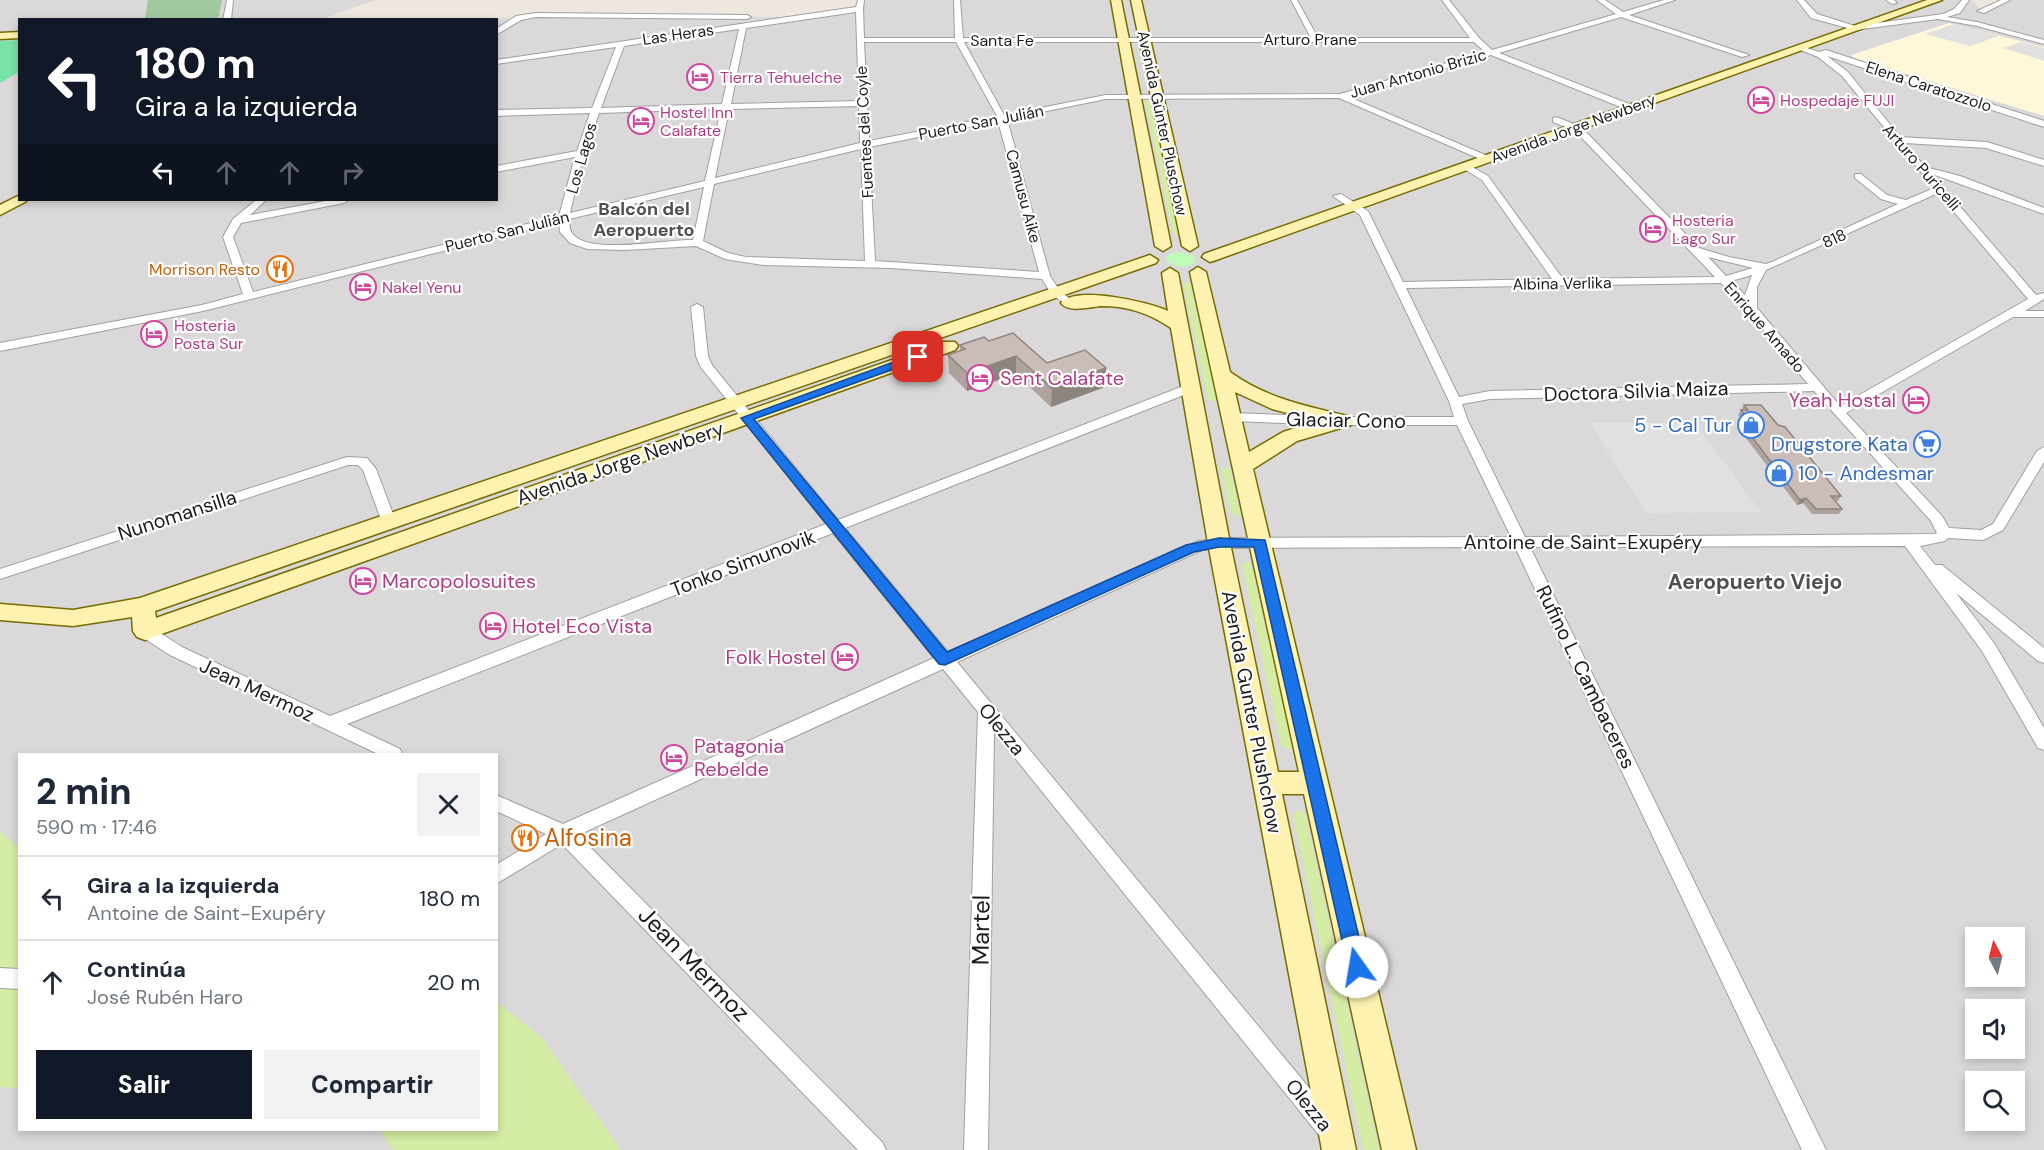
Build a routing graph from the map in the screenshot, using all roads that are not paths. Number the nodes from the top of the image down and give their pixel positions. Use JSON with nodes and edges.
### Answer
{"nodes":[{"id":1,"x":230,"y":0,"type":"edge"},
{"id":2,"x":957,"y":0,"type":"edge"},
{"id":3,"x":1116,"y":0,"type":"edge"},
{"id":4,"x":1136,"y":0,"type":"edge"},
{"id":5,"x":1294,"y":0,"type":"edge"},
{"id":6,"x":1445,"y":0,"type":"edge"},
{"id":7,"x":1600,"y":0,"type":"edge"},
{"id":8,"x":1672,"y":0,"type":"edge"},
{"id":9,"x":1800,"y":0,"type":"edge"},
{"id":10,"x":1936,"y":0,"type":"edge"},
{"id":11,"x":1966,"y":0,"type":"edge"},
{"id":12,"x":2007,"y":0,"type":"edge"},
{"id":13,"x":1895,"y":1,"type":"edge"},
{"id":14,"x":860,"y":4,"type":"edge"},
{"id":15,"x":1957,"y":11,"type":"junction"},
{"id":16,"x":1981,"y":11,"type":"dead end"},
{"id":17,"x":1622,"y":15,"type":"junction"},
{"id":18,"x":796,"y":17,"type":"junction"},
{"id":19,"x":227,"y":18,"type":"edge"},
{"id":20,"x":1930,"y":19,"type":"junction"},
{"id":21,"x":1837,"y":24,"type":"junction"},
{"id":22,"x":1977,"y":24,"type":"junction"},
{"id":23,"x":743,"y":25,"type":"junction"},
{"id":24,"x":1855,"y":28,"type":"junction"},
{"id":25,"x":498,"y":32,"type":"edge"},
{"id":26,"x":18,"y":35,"type":"edge"},
{"id":27,"x":0,"y":36,"type":"edge"},
{"id":28,"x":860,"y":40,"type":"junction"},
{"id":29,"x":959,"y":40,"type":"junction"},
{"id":30,"x":1124,"y":40,"type":"junction"},
{"id":31,"x":1144,"y":40,"type":"junction"},
{"id":32,"x":1316,"y":40,"type":"junction"},
{"id":33,"x":1476,"y":40,"type":"junction"},
{"id":34,"x":622,"y":42,"type":"junction"},
{"id":35,"x":2044,"y":42,"type":"edge"},
{"id":36,"x":1801,"y":47,"type":"junction"},
{"id":37,"x":1814,"y":51,"type":"junction"},
{"id":38,"x":1490,"y":52,"type":"junction"},
{"id":39,"x":1745,"y":56,"type":"junction"},
{"id":40,"x":498,"y":62,"type":"edge"},
{"id":41,"x":1135,"y":95,"type":"junction"},
{"id":42,"x":1157,"y":96,"type":"junction"},
{"id":43,"x":1340,"y":96,"type":"junction"},
{"id":44,"x":1614,"y":101,"type":"junction"},
{"id":45,"x":863,"y":103,"type":"junction"},
{"id":46,"x":726,"y":107,"type":"junction"},
{"id":47,"x":1594,"y":107,"type":"dead end"},
{"id":48,"x":1631,"y":108,"type":"junction"},
{"id":49,"x":595,"y":111,"type":"junction"},
{"id":50,"x":498,"y":113,"type":"edge"},
{"id":51,"x":1002,"y":118,"type":"junction"},
{"id":52,"x":1576,"y":121,"type":"junction"},
{"id":53,"x":2044,"y":124,"type":"edge"},
{"id":54,"x":1899,"y":140,"type":"junction"},
{"id":55,"x":865,"y":145,"type":"junction"},
{"id":56,"x":1467,"y":150,"type":"junction"},
{"id":57,"x":580,"y":153,"type":"junction"},
{"id":58,"x":1446,"y":158,"type":"dead end"},
{"id":59,"x":1487,"y":159,"type":"junction"},
{"id":60,"x":2044,"y":163,"type":"edge"},
{"id":61,"x":1467,"y":166,"type":"junction"},
{"id":62,"x":498,"y":169,"type":"edge"},
{"id":63,"x":1924,"y":170,"type":"junction"},
{"id":64,"x":1858,"y":176,"type":"dead end"},
{"id":65,"x":710,"y":183,"type":"junction"},
{"id":66,"x":1941,"y":188,"type":"junction"},
{"id":67,"x":1359,"y":189,"type":"dead end"},
{"id":68,"x":1338,"y":196,"type":"junction"},
{"id":69,"x":18,"y":200,"type":"edge"},
{"id":70,"x":260,"y":201,"type":"edge"},
{"id":71,"x":339,"y":201,"type":"edge"},
{"id":72,"x":1908,"y":204,"type":"junction"},
{"id":73,"x":1356,"y":206,"type":"junction"},
{"id":74,"x":2044,"y":210,"type":"edge"},
{"id":75,"x":0,"y":211,"type":"edge"},
{"id":76,"x":564,"y":218,"type":"junction"},
{"id":77,"x":237,"y":221,"type":"junction"},
{"id":78,"x":698,"y":243,"type":"junction"},
{"id":79,"x":1193,"y":247,"type":"junction"},
{"id":80,"x":1693,"y":248,"type":"junction"},
{"id":81,"x":1210,"y":257,"type":"junction"},
{"id":82,"x":1162,"y":262,"type":"junction"},
{"id":83,"x":870,"y":264,"type":"junction"},
{"id":84,"x":1766,"y":268,"type":"junction"},
{"id":85,"x":1198,"y":272,"type":"junction"},
{"id":86,"x":1046,"y":276,"type":"junction"},
{"id":87,"x":1724,"y":280,"type":"junction"},
{"id":88,"x":1560,"y":283,"type":"junction"},
{"id":89,"x":1400,"y":285,"type":"junction"},
{"id":90,"x":249,"y":297,"type":"junction"},
{"id":91,"x":1062,"y":298,"type":"junction"},
{"id":92,"x":2039,"y":298,"type":"edge"},
{"id":93,"x":697,"y":307,"type":"dead end"},
{"id":94,"x":1751,"y":308,"type":"junction"},
{"id":95,"x":2044,"y":314,"type":"edge"},
{"id":96,"x":2009,"y":315,"type":"junction"},
{"id":97,"x":1179,"y":325,"type":"junction"},
{"id":98,"x":0,"y":347,"type":"edge"},
{"id":99,"x":1221,"y":374,"type":"junction"},
{"id":100,"x":1818,"y":387,"type":"junction"},
{"id":101,"x":1190,"y":388,"type":"junction"},
{"id":102,"x":1455,"y":401,"type":"junction"},
{"id":103,"x":741,"y":410,"type":"junction"},
{"id":104,"x":1838,"y":412,"type":"junction"},
{"id":105,"x":1196,"y":417,"type":"junction"},
{"id":106,"x":1231,"y":417,"type":"junction"},
{"id":107,"x":1344,"y":421,"type":"junction"},
{"id":108,"x":1461,"y":421,"type":"junction"},
{"id":109,"x":1201,"y":451,"type":"junction"},
{"id":110,"x":2044,"y":451,"type":"edge"},
{"id":111,"x":1241,"y":459,"type":"junction"},
{"id":112,"x":479,"y":502,"type":"junction"},
{"id":113,"x":388,"y":522,"type":"junction"},
{"id":114,"x":836,"y":526,"type":"junction"},
{"id":115,"x":1944,"y":533,"type":"junction"},
{"id":116,"x":1520,"y":542,"type":"junction"},
{"id":117,"x":1219,"y":543,"type":"junction"},
{"id":118,"x":1260,"y":543,"type":"junction"},
{"id":119,"x":1914,"y":547,"type":"junction"},
{"id":120,"x":0,"y":574,"type":"edge"},
{"id":121,"x":143,"y":606,"type":"junction"},
{"id":122,"x":0,"y":612,"type":"edge"},
{"id":123,"x":145,"y":631,"type":"junction"},
{"id":124,"x":2044,"y":657,"type":"edge"},
{"id":125,"x":945,"y":660,"type":"junction"},
{"id":126,"x":986,"y":710,"type":"junction"},
{"id":127,"x":328,"y":724,"type":"junction"},
{"id":128,"x":2044,"y":743,"type":"edge"},
{"id":129,"x":392,"y":753,"type":"edge"},
{"id":130,"x":1267,"y":783,"type":"junction"},
{"id":131,"x":1315,"y":783,"type":"junction"},
{"id":132,"x":498,"y":803,"type":"edge"},
{"id":133,"x":563,"y":833,"type":"junction"},
{"id":134,"x":498,"y":875,"type":"edge"},
{"id":135,"x":0,"y":978,"type":"edge"},
{"id":136,"x":18,"y":979,"type":"edge"},
{"id":137,"x":1338,"y":1144,"type":"edge"},
{"id":138,"x":874,"y":1150,"type":"edge"},
{"id":139,"x":976,"y":1150,"type":"edge"},
{"id":140,"x":1399,"y":1150,"type":"edge"},
{"id":141,"x":1814,"y":1150,"type":"edge"}],
"edges":[{"from":1,"to":19,"type":"street"},
{"from":2,"to":29,"type":"street","name":"Camusu Aike"},
{"from":3,"to":30,"type":"street","name":"Avenida Günter Pluschow"},
{"from":4,"to":31,"type":"street","name":"Avenida Günter Pluschow"},
{"from":5,"to":32,"type":"street"},
{"from":6,"to":33,"type":"street"},
{"from":7,"to":17,"type":"street"},
{"from":8,"to":17,"type":"street","name":"Juan Antonio Brizic"},
{"from":9,"to":21,"type":"street"},
{"from":10,"to":24,"type":"street","name":"Avenida Jorge Newbery"},
{"from":11,"to":15,"type":"street"},
{"from":12,"to":16,"type":"street"},
{"from":13,"to":21,"type":"street","name":"Avenida Jorge Newbery"},
{"from":14,"to":18,"type":"street","name":"Las Heras"},
{"from":14,"to":28,"type":"street","name":"Fuentes del Coyle"},
{"from":15,"to":20,"type":"street"},
{"from":15,"to":22,"type":"street"},
{"from":17,"to":38,"type":"street","name":"Juan Antonio Brizic"},
{"from":17,"to":39,"type":"street"},
{"from":18,"to":23,"type":"street","name":"Las Heras"},
{"from":18,"to":25,"type":"street"},
{"from":20,"to":22,"type":"street"},
{"from":20,"to":24,"type":"street"},
{"from":21,"to":24,"type":"street"},
{"from":21,"to":39,"type":"street","name":"Avenida Jorge Newbery"},
{"from":22,"to":35,"type":"street"},
{"from":23,"to":34,"type":"street","name":"Las Heras"},
{"from":23,"to":46,"type":"street"},
{"from":24,"to":36,"type":"street","name":"Avenida Jorge Newbery"},
{"from":26,"to":27,"type":"street"},
{"from":28,"to":29,"type":"street","name":"Santa Fe"},
{"from":28,"to":45,"type":"street","name":"Fuentes del Coyle"},
{"from":29,"to":30,"type":"street","name":"Santa Fe"},
{"from":29,"to":51,"type":"street","name":"Camusu Aike"},
{"from":30,"to":31,"type":"street","name":"Santa Fe"},
{"from":30,"to":41,"type":"street","name":"Avenida Günter Pluschow"},
{"from":31,"to":32,"type":"street","name":"Arturo Prane"},
{"from":31,"to":42,"type":"street","name":"Avenida Günter Pluschow"},
{"from":32,"to":33,"type":"street","name":"Arturo Prane"},
{"from":33,"to":38,"type":"street"},
{"from":34,"to":40,"type":"street","name":"Las Heras"},
{"from":34,"to":49,"type":"street","name":"Los Lagos"},
{"from":36,"to":37,"type":"street","name":"Arturo Puricelli"},
{"from":36,"to":48,"type":"street","name":"Avenida Jorge Newbery"},
{"from":37,"to":53,"type":"street","name":"Elena Caratozzolo"},
{"from":37,"to":54,"type":"street","name":"Arturo Puricelli"},
{"from":38,"to":43,"type":"street","name":"Juan Antonio Brizic"},
{"from":38,"to":44,"type":"street"},
{"from":39,"to":44,"type":"street","name":"Avenida Jorge Newbery"},
{"from":41,"to":42,"type":"street","name":"Puerto San Julián"},
{"from":41,"to":51,"type":"street","name":"Puerto San Julián"},
{"from":41,"to":82,"type":"street","name":"Avenida Günter Pluschow"},
{"from":42,"to":43,"type":"street","name":"Juan Antonio Brizic"},
{"from":42,"to":79,"type":"street","name":"Avenida Günter Pluschow"},
{"from":43,"to":56,"type":"street"},
{"from":44,"to":47,"type":"street","name":"Avenida Jorge Newbery"},
{"from":44,"to":48,"type":"street"},
{"from":45,"to":46,"type":"street"},
{"from":45,"to":55,"type":"street","name":"Fuentes del Coyle"},
{"from":46,"to":49,"type":"street"},
{"from":46,"to":65,"type":"street"},
{"from":48,"to":52,"type":"street","name":"Avenida Jorge Newbery"},
{"from":49,"to":50,"type":"street"},
{"from":49,"to":57,"type":"street","name":"Los Lagos"},
{"from":51,"to":55,"type":"street","name":"Puerto San Julián"},
{"from":51,"to":86,"type":"street","name":"Camusu Aike"},
{"from":52,"to":56,"type":"street","name":"Avenida Jorge Newbery"},
{"from":52,"to":59,"type":"street","name":"Avenida Jorge Newbery"},
{"from":52,"to":80,"type":"street","name":"Enrique Amado"},
{"from":54,"to":60,"type":"street"},
{"from":54,"to":63,"type":"street","name":"Arturo Puricelli"},
{"from":55,"to":65,"type":"street","name":"Puerto San Julián"},
{"from":55,"to":83,"type":"street","name":"Fuentes del Coyle"},
{"from":56,"to":58,"type":"street","name":"Avenida Jorge Newbery"},
{"from":56,"to":59,"type":"street"},
{"from":57,"to":62,"type":"street"},
{"from":57,"to":76,"type":"street","name":"Los Lagos"},
{"from":59,"to":61,"type":"street","name":"Avenida Jorge Newbery"},
{"from":61,"to":73,"type":"street","name":"Avenida Jorge Newbery"},
{"from":61,"to":88,"type":"street"},
{"from":63,"to":66,"type":"street","name":"Arturo Puricelli"},
{"from":63,"to":74,"type":"street"},
{"from":64,"to":72,"type":"street"},
{"from":65,"to":76,"type":"street","name":"Puerto San Julián"},
{"from":65,"to":78,"type":"street"},
{"from":66,"to":72,"type":"street","name":"818"},
{"from":66,"to":92,"type":"street","name":"Arturo Puricelli"},
{"from":67,"to":68,"type":"street"},
{"from":68,"to":73,"type":"street"},
{"from":68,"to":79,"type":"street"},
{"from":69,"to":75,"type":"street"},
{"from":70,"to":77,"type":"street"},
{"from":71,"to":77,"type":"street"},
{"from":72,"to":84,"type":"street","name":"818"},
{"from":73,"to":81,"type":"street","name":"Avenida Jorge Newbery"},
{"from":73,"to":89,"type":"street","name":"Rufino L. Cambaceres"},
{"from":76,"to":78,"type":"street","name":"Los Lagos"},
{"from":76,"to":90,"type":"street","name":"Puerto San Julián"},
{"from":77,"to":90,"type":"street"},
{"from":78,"to":83,"type":"street"},
{"from":79,"to":81,"type":"street"},
{"from":79,"to":82,"type":"street"},
{"from":80,"to":84,"type":"street"},
{"from":80,"to":87,"type":"street","name":"Enrique Amado"},
{"from":81,"to":85,"type":"street"},
{"from":82,"to":85,"type":"street"},
{"from":82,"to":91,"type":"street","name":"Avenida Jorge Newbery"},
{"from":82,"to":97,"type":"street","name":"Avenida Gunter Plushchow"},
{"from":83,"to":86,"type":"street"},
{"from":84,"to":87,"type":"street","name":"818"},
{"from":84,"to":94,"type":"street"},
{"from":85,"to":99,"type":"street"},
{"from":86,"to":91,"type":"street","name":"Camusu Aike"},
{"from":87,"to":88,"type":"street","name":"Albina Verlika"},
{"from":87,"to":94,"type":"street","name":"Enrique Amado"},
{"from":88,"to":89,"type":"street","name":"Albina Verlika"},
{"from":89,"to":102,"type":"street","name":"Rufino L. Cambaceres"},
{"from":90,"to":98,"type":"street","name":"Puerto San Julián"},
{"from":91,"to":97,"type":"street"},
{"from":91,"to":103,"type":"street","name":"Avenida Jorge Newbery"},
{"from":92,"to":96,"type":"street"},
{"from":93,"to":103,"type":"street","name":"Olezza"},
{"from":94,"to":100,"type":"street","name":"Enrique Amado"},
{"from":95,"to":96,"type":"street"},
{"from":96,"to":104,"type":"street"},
{"from":97,"to":101,"type":"street","name":"Avenida Gunter Plushchow"},
{"from":99,"to":106,"type":"street"},
{"from":99,"to":107,"type":"street"},
{"from":100,"to":102,"type":"street","name":"Doctora Silvia Maiza"},
{"from":100,"to":104,"type":"street","name":"Enrique Amado"},
{"from":101,"to":105,"type":"street","name":"Avenida Gunter Plushchow"},
{"from":101,"to":114,"type":"street","name":"Tonko Simunovik"},
{"from":102,"to":108,"type":"street","name":"Rufino L. Cambaceres"},
{"from":103,"to":112,"type":"street","name":"Avenida Jorge Newbery"},
{"from":103,"to":114,"type":"street","name":"Olezza"},
{"from":104,"to":115,"type":"street","name":"Enrique Amado"},
{"from":105,"to":106,"type":"street"},
{"from":105,"to":109,"type":"street","name":"Avenida Gunter Plushchow"},
{"from":106,"to":107,"type":"street","name":"Glaciar Cono"},
{"from":106,"to":111,"type":"street"},
{"from":107,"to":108,"type":"street","name":"Glaciar Cono"},
{"from":107,"to":111,"type":"street"},
{"from":108,"to":116,"type":"street","name":"Rufino L. Cambaceres"},
{"from":109,"to":111,"type":"street"},
{"from":109,"to":117,"type":"street","name":"Avenida Gunter Plushchow"},
{"from":110,"to":115,"type":"street","name":"Antoine de Saint-Exupéry"},
{"from":111,"to":118,"type":"street"},
{"from":112,"to":113,"type":"street","name":"Avenida Jorge Newbery"},
{"from":112,"to":123,"type":"street","name":"Avenida Jorge Newbery"},
{"from":113,"to":120,"type":"street","name":"Nunomansilla"},
{"from":113,"to":121,"type":"street","name":"Avenida Jorge Newbery"},
{"from":114,"to":125,"type":"street","name":"Olezza"},
{"from":114,"to":127,"type":"street","name":"Tonko Simunovik"},
{"from":115,"to":119,"type":"street","name":"Antoine de Saint-Exupéry"},
{"from":116,"to":118,"type":"street","name":"Antoine de Saint-Exupéry"},
{"from":116,"to":119,"type":"street","name":"Antoine de Saint-Exupéry"},
{"from":116,"to":141,"type":"street","name":"Rufino L. Cambaceres"},
{"from":117,"to":118,"type":"street","name":"Antoine de Saint-Exupéry"},
{"from":117,"to":125,"type":"street","name":"Antoine de Saint-Exupéry"},
{"from":117,"to":130,"type":"street","name":"Avenida Gunter Plushchow"},
{"from":118,"to":131,"type":"street"},
{"from":119,"to":124,"type":"street"},
{"from":119,"to":128,"type":"street"},
{"from":121,"to":122,"type":"street","name":"Avenida Jorge Newbery"},
{"from":121,"to":123,"type":"street"},
{"from":123,"to":127,"type":"street","name":"Jean Mermoz"},
{"from":125,"to":126,"type":"street","name":"Olezza"},
{"from":125,"to":133,"type":"street","name":"Antoine de Saint-Exupéry"},
{"from":126,"to":137,"type":"street","name":"Olezza"},
{"from":126,"to":139,"type":"street","name":"Martel"},
{"from":127,"to":129,"type":"street","name":"Jean Mermoz"},
{"from":130,"to":131,"type":"street"},
{"from":130,"to":137,"type":"street","name":"Avenida Gunter Plushchow"},
{"from":131,"to":140,"type":"street"},
{"from":132,"to":133,"type":"street","name":"Jean Mermoz"},
{"from":133,"to":134,"type":"street","name":"Antoine de Saint-Exupéry"},
{"from":133,"to":138,"type":"street","name":"Jean Mermoz"},
{"from":135,"to":136,"type":"street"}]}
